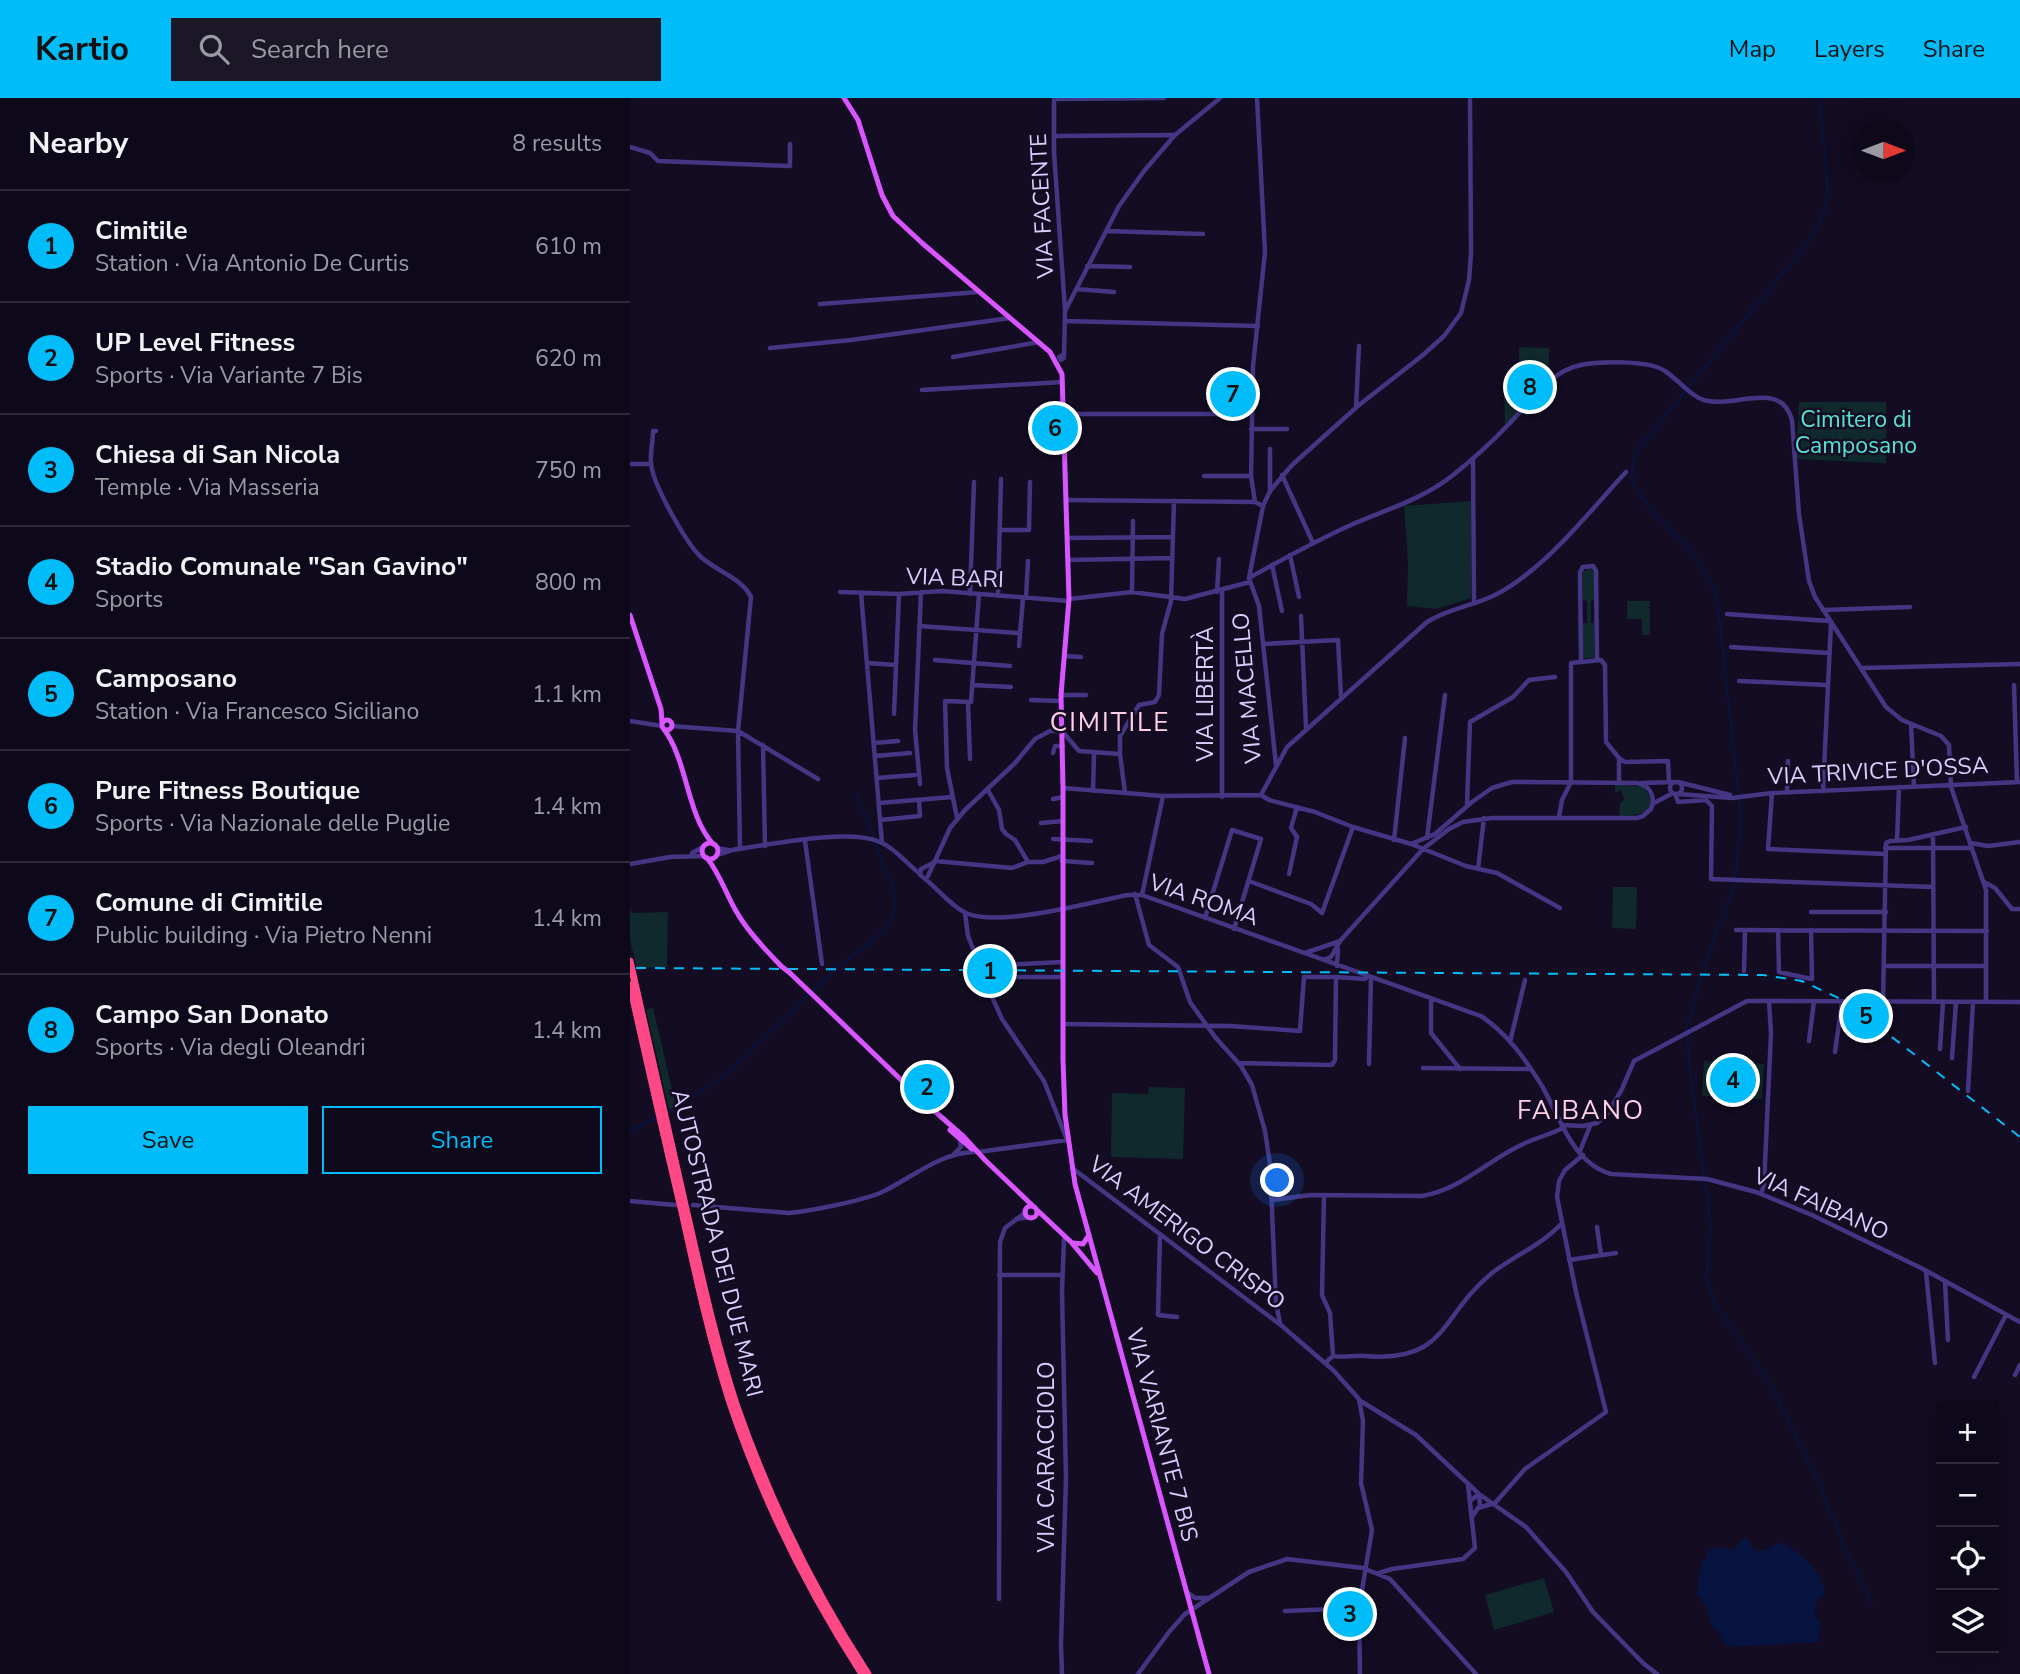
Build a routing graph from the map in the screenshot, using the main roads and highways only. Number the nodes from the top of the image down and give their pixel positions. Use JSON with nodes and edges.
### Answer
{"nodes":[{"id":1,"x":844,"y":98,"type":"edge"},
{"id":2,"x":630,"y":615,"type":"edge"},
{"id":3,"x":661,"y":709,"type":"junction"},
{"id":4,"x":671,"y":725,"type":"junction"},
{"id":5,"x":662,"y":726,"type":"junction"},
{"id":6,"x":672,"y":741,"type":"junction"},
{"id":7,"x":701,"y":825,"type":"junction"},
{"id":8,"x":715,"y":846,"type":"junction"},
{"id":9,"x":704,"y":847,"type":"junction"},
{"id":10,"x":717,"y":856,"type":"junction"},
{"id":11,"x":706,"y":857,"type":"junction"},
{"id":12,"x":720,"y":877,"type":"junction"},
{"id":13,"x":630,"y":961,"type":"edge"},
{"id":14,"x":630,"y":985,"type":"edge"},
{"id":15,"x":922,"y":1100,"type":"junction"},
{"id":16,"x":957,"y":1131,"type":"junction"},
{"id":17,"x":966,"y":1149,"type":"junction"},
{"id":18,"x":976,"y":1152,"type":"junction"},
{"id":19,"x":1020,"y":1196,"type":"junction"},
{"id":20,"x":1035,"y":1208,"type":"junction"},
{"id":21,"x":1028,"y":1214,"type":"junction"},
{"id":22,"x":1049,"y":1223,"type":"junction"},
{"id":23,"x":1088,"y":1235,"type":"junction"},
{"id":24,"x":1071,"y":1242,"type":"junction"},
{"id":25,"x":1094,"y":1255,"type":"junction"},
{"id":26,"x":1087,"y":1261,"type":"junction"},
{"id":27,"x":1100,"y":1277,"type":"junction"},
{"id":28,"x":862,"y":1674,"type":"edge"},
{"id":29,"x":868,"y":1674,"type":"edge"},
{"id":30,"x":1209,"y":1674,"type":"edge"}],
"edges":[{"from":1,"to":23,"type":"main road"},
{"from":2,"to":3,"type":"main road"},
{"from":3,"to":4,"type":"main road"},
{"from":3,"to":5,"type":"main road"},
{"from":4,"to":5,"type":"main road"},
{"from":4,"to":6,"type":"main road"},
{"from":5,"to":6,"type":"main road"},
{"from":6,"to":7,"type":"main road"},
{"from":7,"to":8,"type":"main road"},
{"from":7,"to":9,"type":"main road"},
{"from":8,"to":9,"type":"main road"},
{"from":8,"to":10,"type":"main road","name":"VIA VARIANTE 7 BIS"},
{"from":9,"to":11,"type":"main road"},
{"from":10,"to":11,"type":"main road"},
{"from":10,"to":12,"type":"main road","name":"VIA VARIANTE 7 BIS"},
{"from":11,"to":12,"type":"main road","name":"VIA VARIANTE 7 BIS"},
{"from":12,"to":15,"type":"main road","name":"VIA VARIANTE 7 BIS","bridge":true},
{"from":13,"to":29,"type":"highway","name":"AUTOSTRADA DEI DUE MARI"},
{"from":14,"to":28,"type":"highway","name":"AUTOSTRADA DEI DUE MARI"},
{"from":15,"to":16,"type":"main road","name":"VIA VARIANTE 7 BIS"},
{"from":15,"to":17,"type":"main road","name":"VIA VARIANTE 7 BIS"},
{"from":16,"to":17,"type":"main road","name":"VIA VARIANTE 7 BIS"},
{"from":16,"to":18,"type":"main road","name":"VIA VARIANTE 7 BIS"},
{"from":17,"to":18,"type":"main road","name":"VIA VARIANTE 7 BIS"},
{"from":18,"to":19,"type":"main road","name":"VIA VARIANTE 7 BIS"},
{"from":19,"to":20,"type":"main road","name":"VIA VARIANTE 7 BIS"},
{"from":19,"to":21,"type":"main road","name":"VIA VARIANTE 7 BIS"},
{"from":20,"to":21,"type":"main road"},
{"from":20,"to":21,"type":"main road"},
{"from":20,"to":22,"type":"main road","name":"VIA VARIANTE 7 BIS"},
{"from":21,"to":22,"type":"main road","name":"VIA VARIANTE 7 BIS"},
{"from":22,"to":24,"type":"main road","name":"VIA VARIANTE 7 BIS"},
{"from":23,"to":24,"type":"main road"},
{"from":23,"to":25,"type":"main road"},
{"from":23,"to":26,"type":"main road"},
{"from":24,"to":26,"type":"main road","name":"VIA VARIANTE 7 BIS"},
{"from":25,"to":26,"type":"main road"},
{"from":25,"to":27,"type":"main road"},
{"from":26,"to":27,"type":"main road","name":"VIA VARIANTE 7 BIS"},
{"from":27,"to":30,"type":"main road","name":"VIA VARIANTE 7 BIS"}]}
